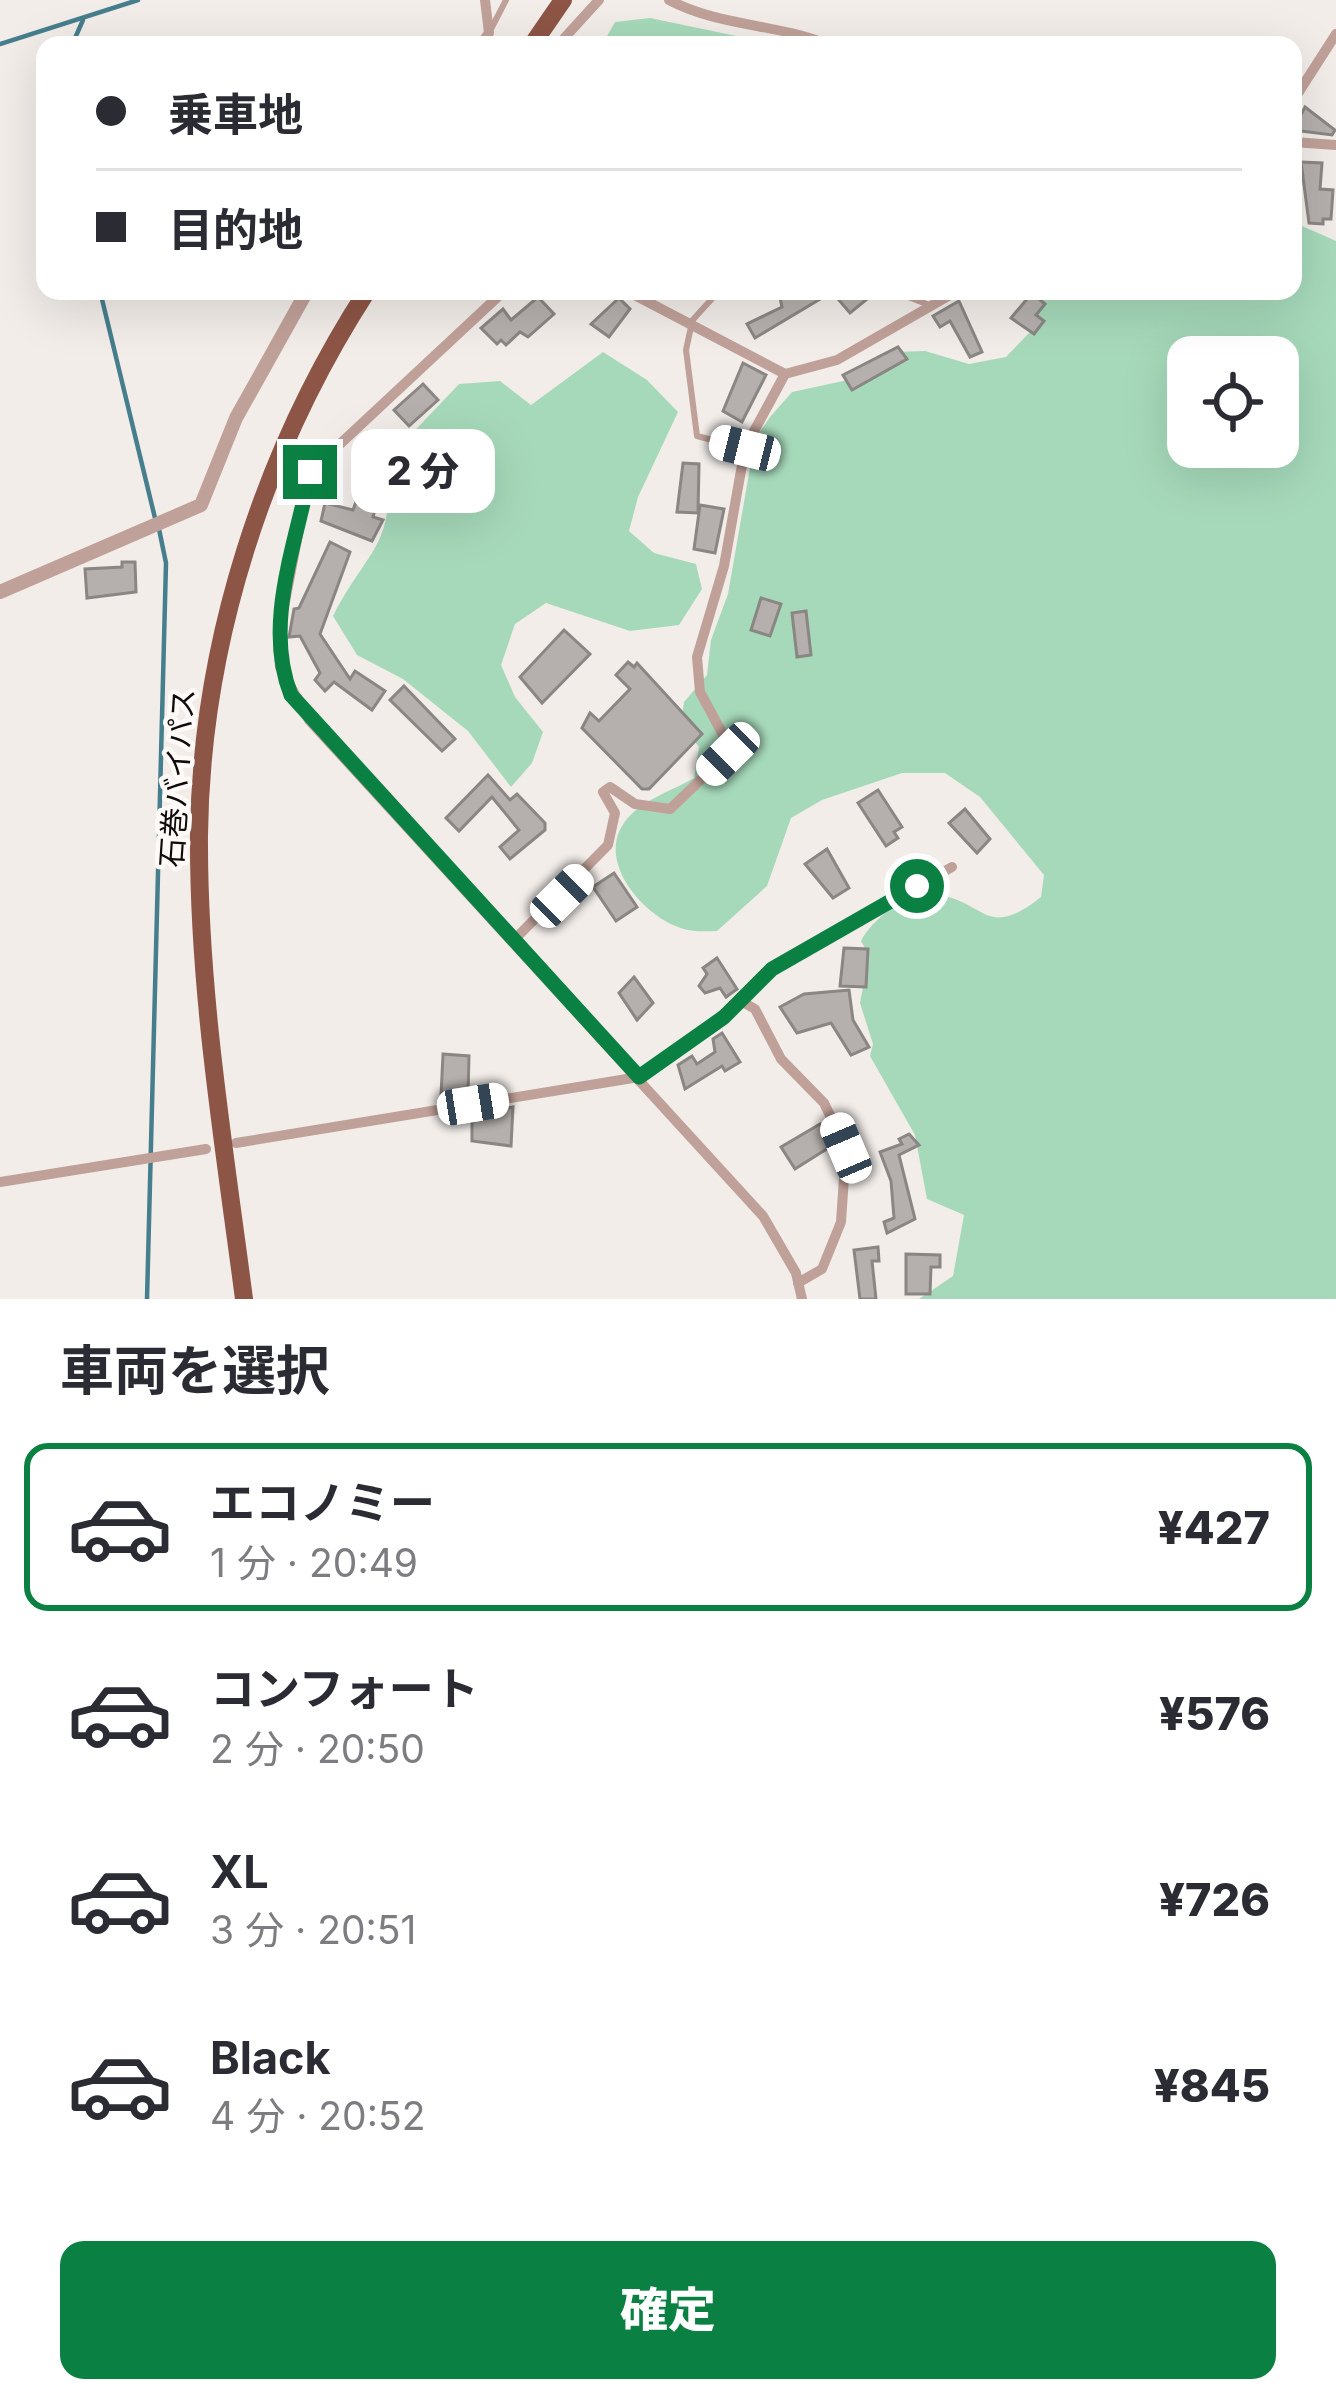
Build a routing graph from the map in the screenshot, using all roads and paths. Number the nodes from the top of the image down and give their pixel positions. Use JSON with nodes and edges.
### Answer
{"nodes":[{"id":1,"x":485,"y":0,"type":"edge"},
{"id":2,"x":506,"y":0,"type":"edge"},
{"id":3,"x":562,"y":0,"type":"edge"},
{"id":4,"x":598,"y":0,"type":"edge"},
{"id":5,"x":669,"y":0,"type":"edge"},
{"id":6,"x":489,"y":33,"type":"junction"},
{"id":7,"x":1336,"y":34,"type":"edge"},
{"id":8,"x":487,"y":36,"type":"edge"},
{"id":9,"x":538,"y":36,"type":"edge"},
{"id":10,"x":565,"y":36,"type":"edge"},
{"id":11,"x":802,"y":36,"type":"edge"},
{"id":12,"x":1302,"y":86,"type":"edge"},
{"id":13,"x":1302,"y":143,"type":"edge"},
{"id":14,"x":1336,"y":145,"type":"edge"},
{"id":15,"x":302,"y":300,"type":"edge"},
{"id":16,"x":362,"y":300,"type":"edge"},
{"id":17,"x":493,"y":300,"type":"edge"},
{"id":18,"x":643,"y":300,"type":"edge"},
{"id":19,"x":711,"y":300,"type":"edge"},
{"id":20,"x":916,"y":300,"type":"edge"},
{"id":21,"x":939,"y":300,"type":"edge"},
{"id":22,"x":929,"y":305,"type":"junction"},
{"id":23,"x":689,"y":326,"type":"junction"},
{"id":24,"x":785,"y":374,"type":"junction"},
{"id":25,"x":745,"y":448,"type":"junction"},
{"id":26,"x":0,"y":592,"type":"edge"},
{"id":27,"x":952,"y":867,"type":"dead end"},
{"id":28,"x":513,"y":941,"type":"junction"},
{"id":29,"x":741,"y":1001,"type":"junction"},
{"id":30,"x":639,"y":1077,"type":"junction"},
{"id":31,"x":236,"y":1144,"type":"dead end"},
{"id":32,"x":206,"y":1149,"type":"dead end"},
{"id":33,"x":0,"y":1182,"type":"edge"},
{"id":34,"x":798,"y":1283,"type":"junction"},
{"id":35,"x":244,"y":1299,"type":"edge"},
{"id":36,"x":802,"y":1299,"type":"edge"}],
"edges":[{"from":1,"to":6,"type":"street"},
{"from":2,"to":6,"type":"lane"},
{"from":3,"to":9,"type":"highway"},
{"from":4,"to":10,"type":"street"},
{"from":5,"to":11,"type":"street"},
{"from":6,"to":8,"type":"street"},
{"from":7,"to":12,"type":"street"},
{"from":13,"to":14,"type":"street"},
{"from":15,"to":26,"type":"street"},
{"from":16,"to":35,"type":"highway","name":"石巻バイパス"},
{"from":17,"to":28,"type":"street"},
{"from":18,"to":23,"type":"street"},
{"from":19,"to":23,"type":"lane"},
{"from":20,"to":22,"type":"lane"},
{"from":21,"to":22,"type":"street"},
{"from":22,"to":24,"type":"street"},
{"from":23,"to":24,"type":"street"},
{"from":23,"to":25,"type":"lane"},
{"from":24,"to":25,"type":"street"},
{"from":25,"to":28,"type":"street"},
{"from":27,"to":29,"type":"street"},
{"from":28,"to":30,"type":"street"},
{"from":29,"to":30,"type":"street"},
{"from":29,"to":34,"type":"street"},
{"from":30,"to":31,"type":"street"},
{"from":30,"to":34,"type":"street"},
{"from":32,"to":33,"type":"street"},
{"from":34,"to":36,"type":"street"}]}
